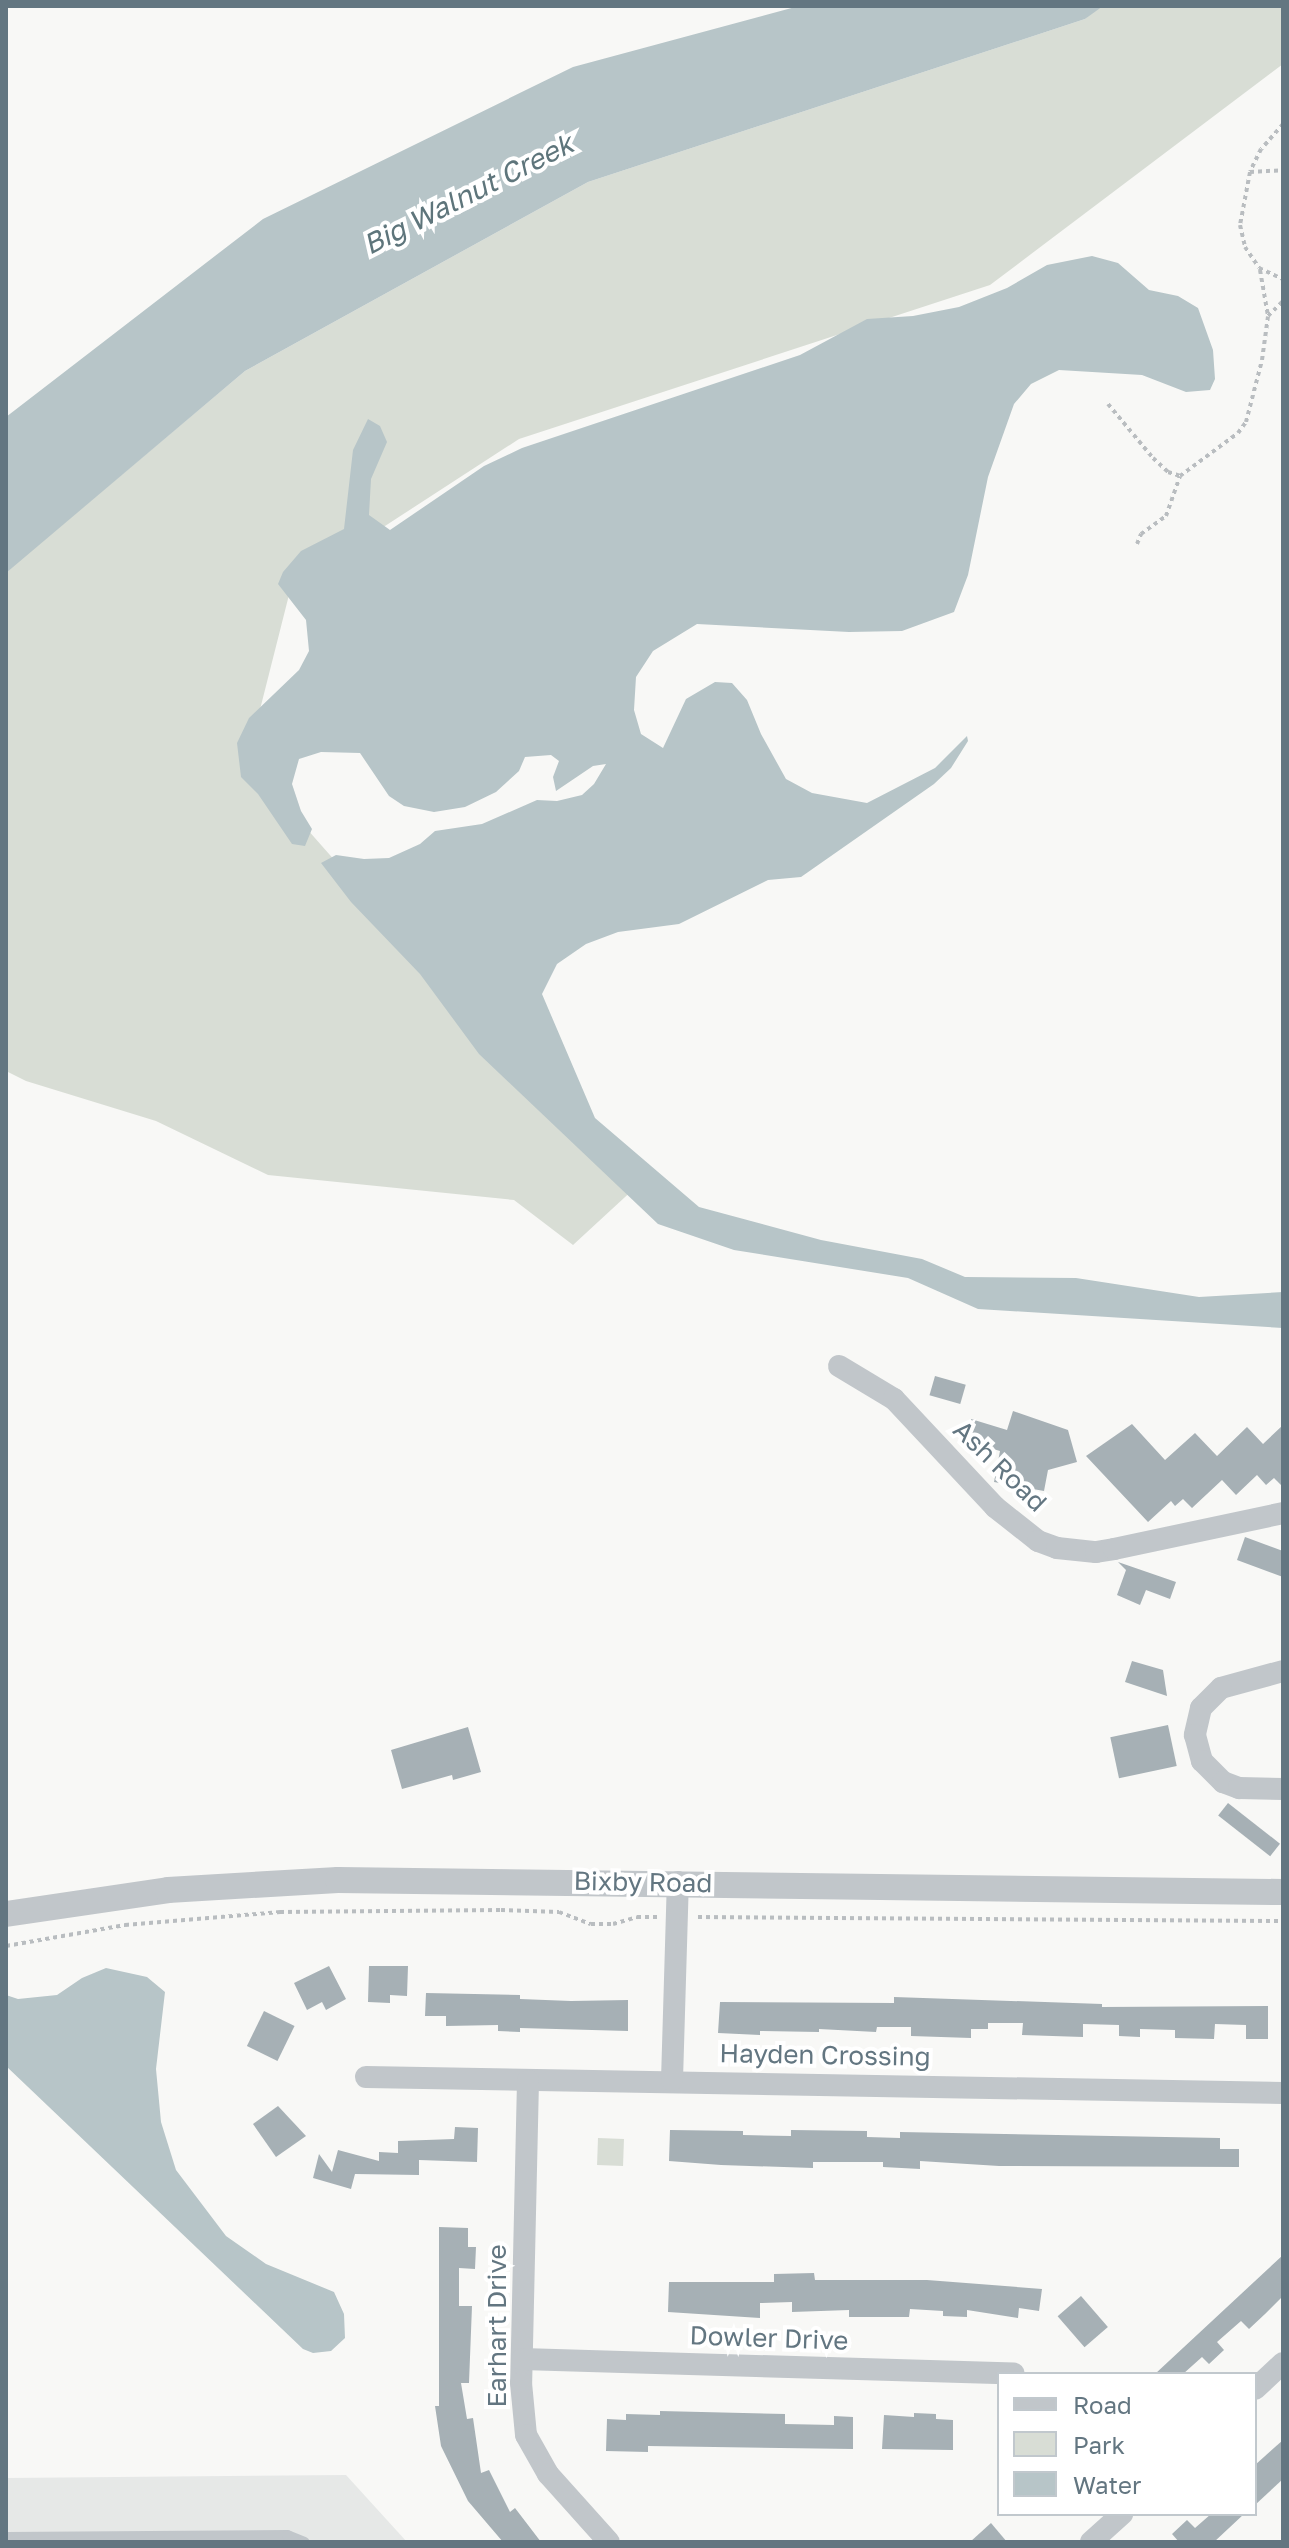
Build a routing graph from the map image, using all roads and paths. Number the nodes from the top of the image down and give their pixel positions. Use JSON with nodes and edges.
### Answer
{"nodes":[{"id":1,"x":1283,"y":124,"type":"edge"},
{"id":2,"x":1283,"y":170,"type":"edge"},
{"id":3,"x":1250,"y":172,"type":"junction"},
{"id":4,"x":1259,"y":268,"type":"junction"},
{"id":5,"x":1283,"y":279,"type":"edge"},
{"id":6,"x":1283,"y":301,"type":"edge"},
{"id":7,"x":1268,"y":316,"type":"junction"},
{"id":8,"x":1108,"y":404,"type":"dead end"},
{"id":9,"x":1180,"y":476,"type":"junction"},
{"id":10,"x":1137,"y":544,"type":"dead end"},
{"id":11,"x":839,"y":1366,"type":"dead end"},
{"id":12,"x":1283,"y":1513,"type":"edge"},
{"id":13,"x":1283,"y":1671,"type":"edge"},
{"id":14,"x":1283,"y":1789,"type":"edge"},
{"id":15,"x":678,"y":1882,"type":"junction"},
{"id":16,"x":1283,"y":1892,"type":"edge"},
{"id":17,"x":6,"y":1914,"type":"edge"},
{"id":18,"x":677,"y":1917,"type":"junction"},
{"id":19,"x":1283,"y":1921,"type":"edge"},
{"id":20,"x":6,"y":1946,"type":"edge"},
{"id":21,"x":366,"y":2077,"type":"dead end"},
{"id":22,"x":672,"y":2080,"type":"junction"},
{"id":23,"x":528,"y":2081,"type":"junction"},
{"id":24,"x":1283,"y":2093,"type":"edge"},
{"id":25,"x":522,"y":2359,"type":"junction"},
{"id":26,"x":1283,"y":2363,"type":"edge"},
{"id":27,"x":997,"y":2373,"type":"edge"},
{"id":28,"x":1257,"y":2387,"type":"edge"},
{"id":29,"x":1120,"y":2516,"type":"edge"},
{"id":30,"x":6,"y":2537,"type":"edge"},
{"id":31,"x":304,"y":2542,"type":"edge"},
{"id":32,"x":609,"y":2542,"type":"edge"},
{"id":33,"x":1091,"y":2542,"type":"edge"}],
"edges":[{"from":1,"to":3,"type":"path"},
{"from":2,"to":3,"type":"path"},
{"from":3,"to":4,"type":"path"},
{"from":4,"to":5,"type":"path"},
{"from":4,"to":7,"type":"path"},
{"from":6,"to":7,"type":"path"},
{"from":7,"to":9,"type":"path"},
{"from":8,"to":9,"type":"path"},
{"from":9,"to":10,"type":"path"},
{"from":11,"to":12,"type":"street","name":"Ash Road"},
{"from":13,"to":14,"type":"street"},
{"from":15,"to":16,"type":"street","name":"Bixby Road"},
{"from":15,"to":17,"type":"street","name":"Bixby Road"},
{"from":15,"to":18,"type":"street"},
{"from":18,"to":19,"type":"path"},
{"from":18,"to":20,"type":"path"},
{"from":18,"to":22,"type":"street"},
{"from":21,"to":23,"type":"street","name":"Hayden Crossing"},
{"from":22,"to":23,"type":"street","name":"Hayden Crossing"},
{"from":22,"to":24,"type":"street","name":"Hayden Crossing"},
{"from":23,"to":25,"type":"street","name":"Earhart Drive"},
{"from":25,"to":27,"type":"street","name":"Dowler Drive"},
{"from":25,"to":32,"type":"street","name":"Earhart Drive"},
{"from":26,"to":28,"type":"street"},
{"from":29,"to":33,"type":"street"},
{"from":30,"to":31,"type":"lane"}]}
